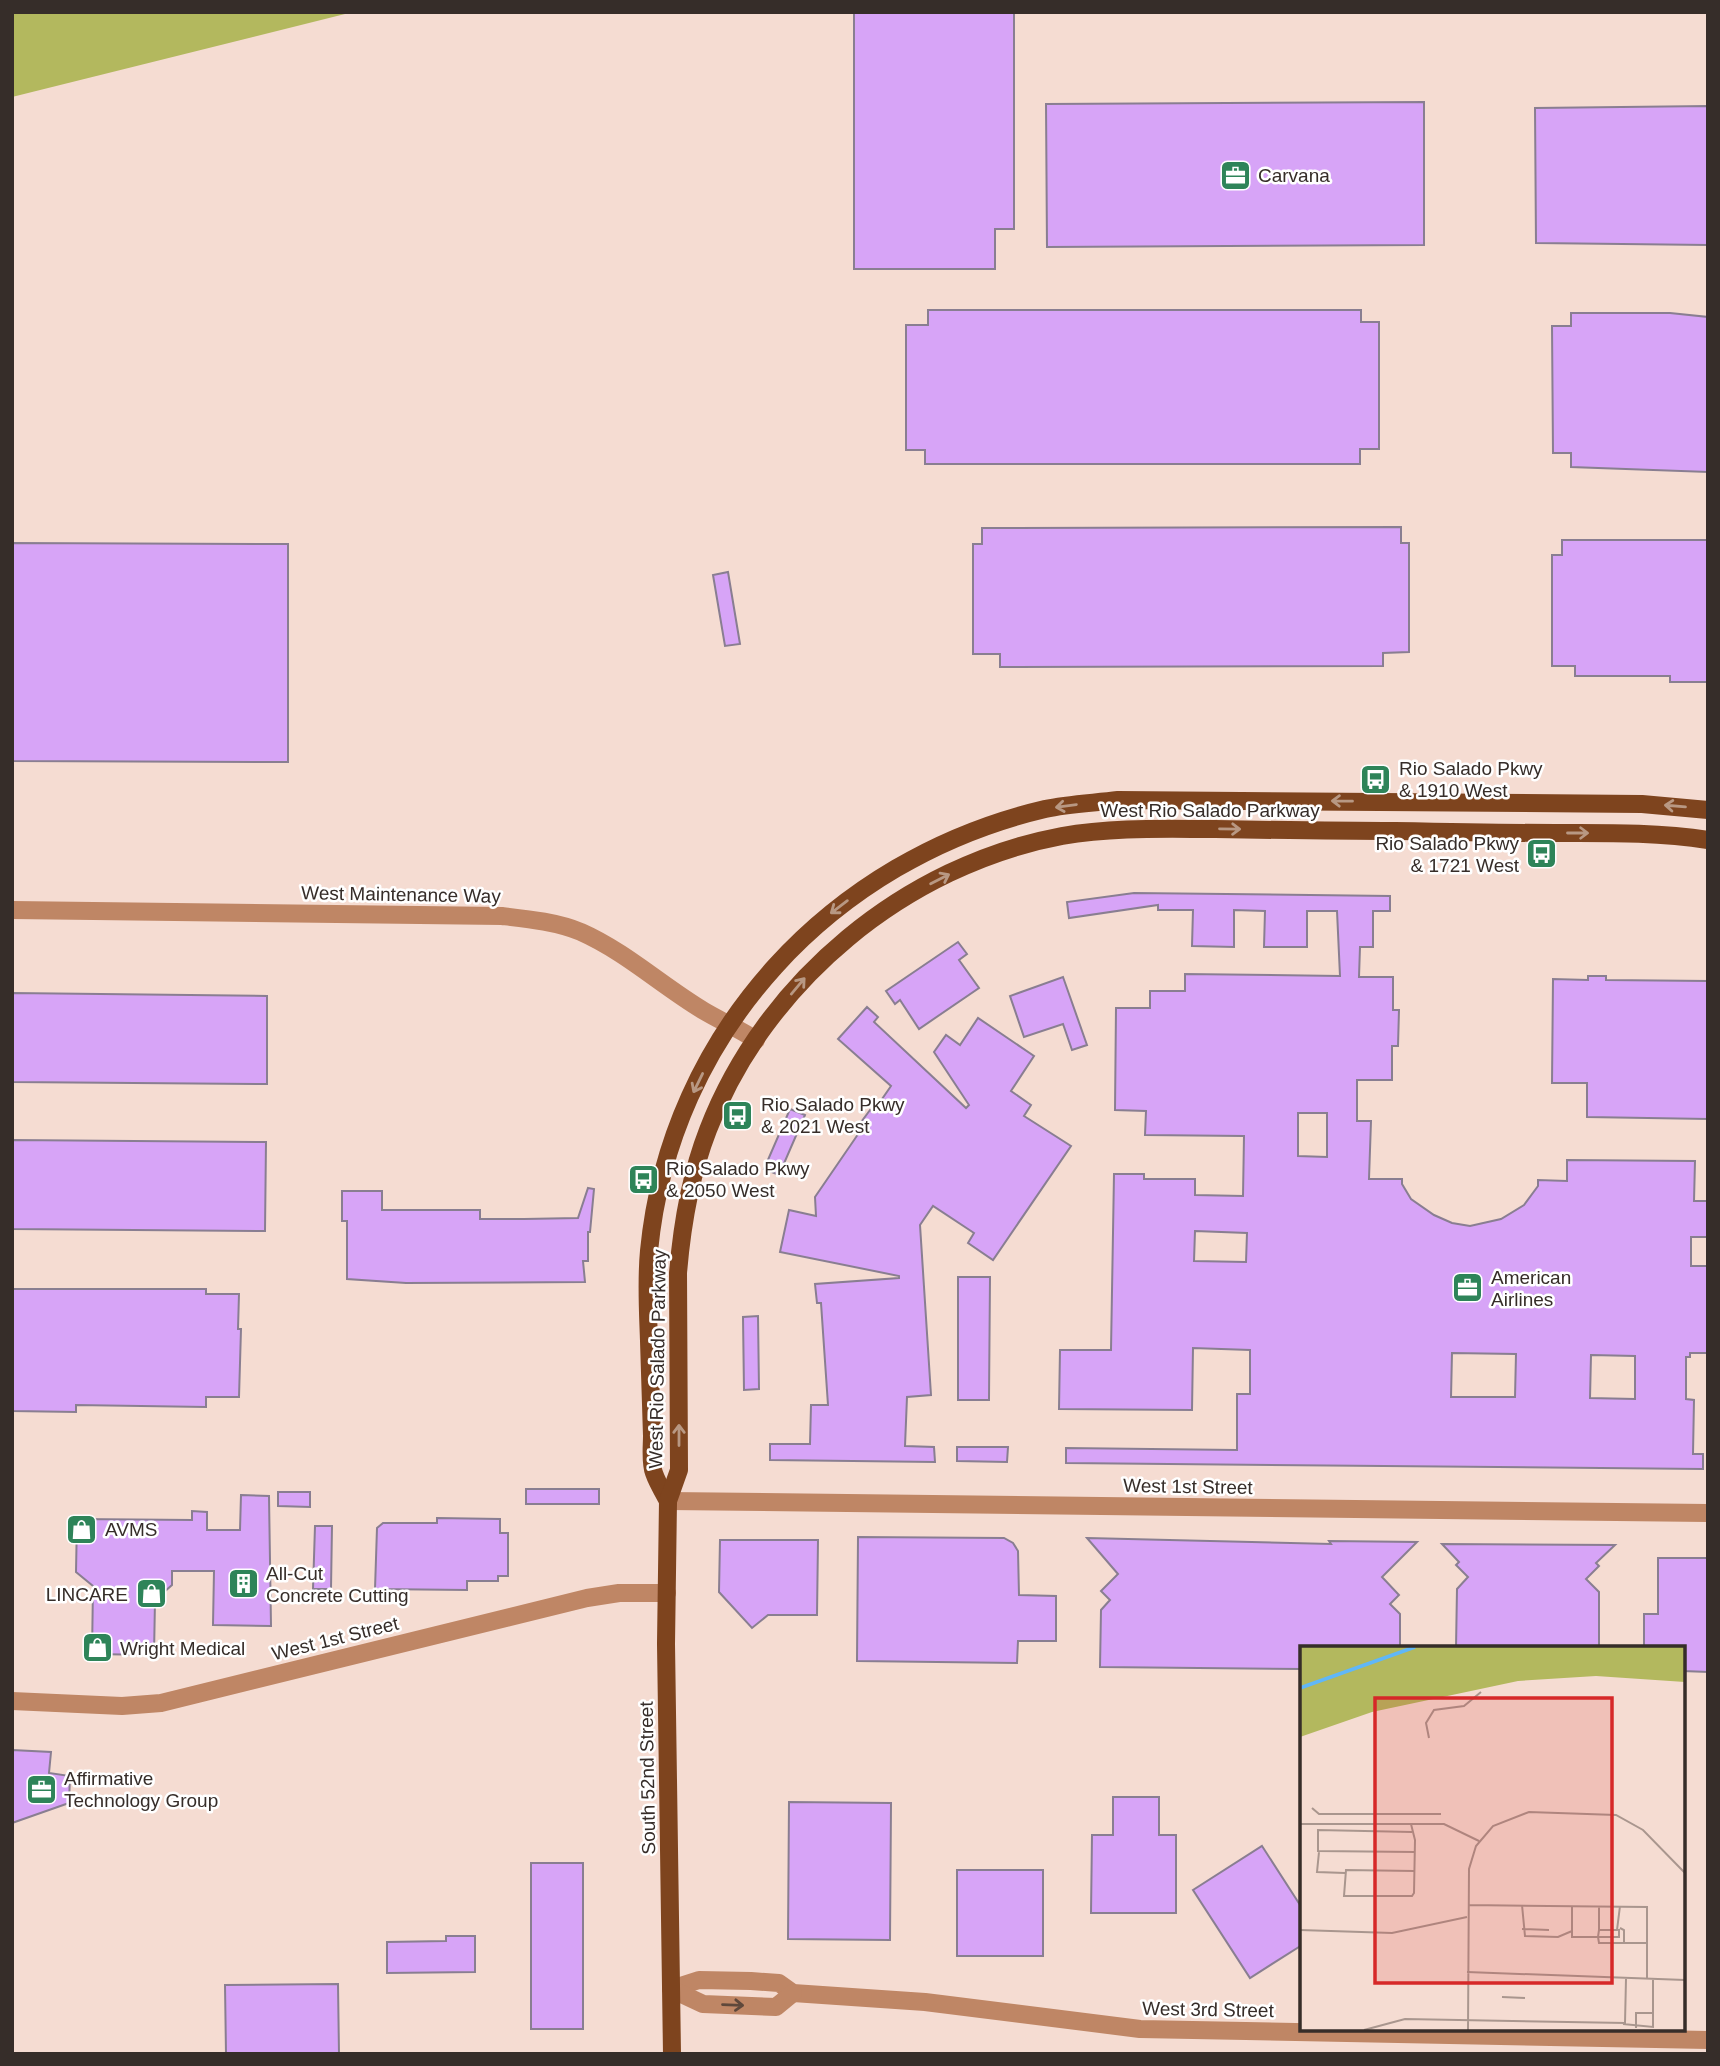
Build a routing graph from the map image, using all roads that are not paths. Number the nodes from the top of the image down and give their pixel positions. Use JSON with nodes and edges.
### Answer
{"nodes":[{"id":1,"x":1708,"y":810,"type":"edge"},
{"id":2,"x":1708,"y":840,"type":"edge"},
{"id":3,"x":12,"y":910,"type":"edge"},
{"id":4,"x":731,"y":1024,"type":"junction"},
{"id":5,"x":756,"y":1040,"type":"junction"},
{"id":6,"x":668,"y":1501,"type":"junction"},
{"id":7,"x":1708,"y":1513,"type":"edge"},
{"id":8,"x":667,"y":1592,"type":"junction"},
{"id":9,"x":12,"y":1701,"type":"edge"},
{"id":10,"x":671,"y":1989,"type":"junction"},
{"id":11,"x":793,"y":1993,"type":"junction"},
{"id":12,"x":1708,"y":2040,"type":"edge"},
{"id":13,"x":672,"y":2054,"type":"edge"}],
"edges":[{"from":1,"to":4,"type":"main road","name":"West Rio Salado Parkway","one_way":true},
{"from":5,"to":2,"type":"main road","name":"West Rio Salado Parkway","one_way":true},
{"from":3,"to":4,"type":"street","name":"West Maintenance Way"},
{"from":4,"to":5,"type":"street","name":"West Maintenance Way"},
{"from":4,"to":6,"type":"main road","name":"West Rio Salado Parkway","one_way":true},
{"from":6,"to":5,"type":"main road","name":"West Rio Salado Parkway","one_way":true},
{"from":6,"to":7,"type":"street","name":"West 1st Street"},
{"from":6,"to":8,"type":"main road","name":"South 52nd Street"},
{"from":8,"to":9,"type":"street","name":"West 1st Street"},
{"from":8,"to":10,"type":"main road","name":"South 52nd Street"},
{"from":10,"to":11,"type":"street","name":"West 3rd Street"},
{"from":10,"to":11,"type":"street","name":"West 3rd Street","one_way":true},
{"from":10,"to":13,"type":"main road","name":"South 52nd Street"},
{"from":11,"to":12,"type":"street","name":"West 3rd Street"}]}
